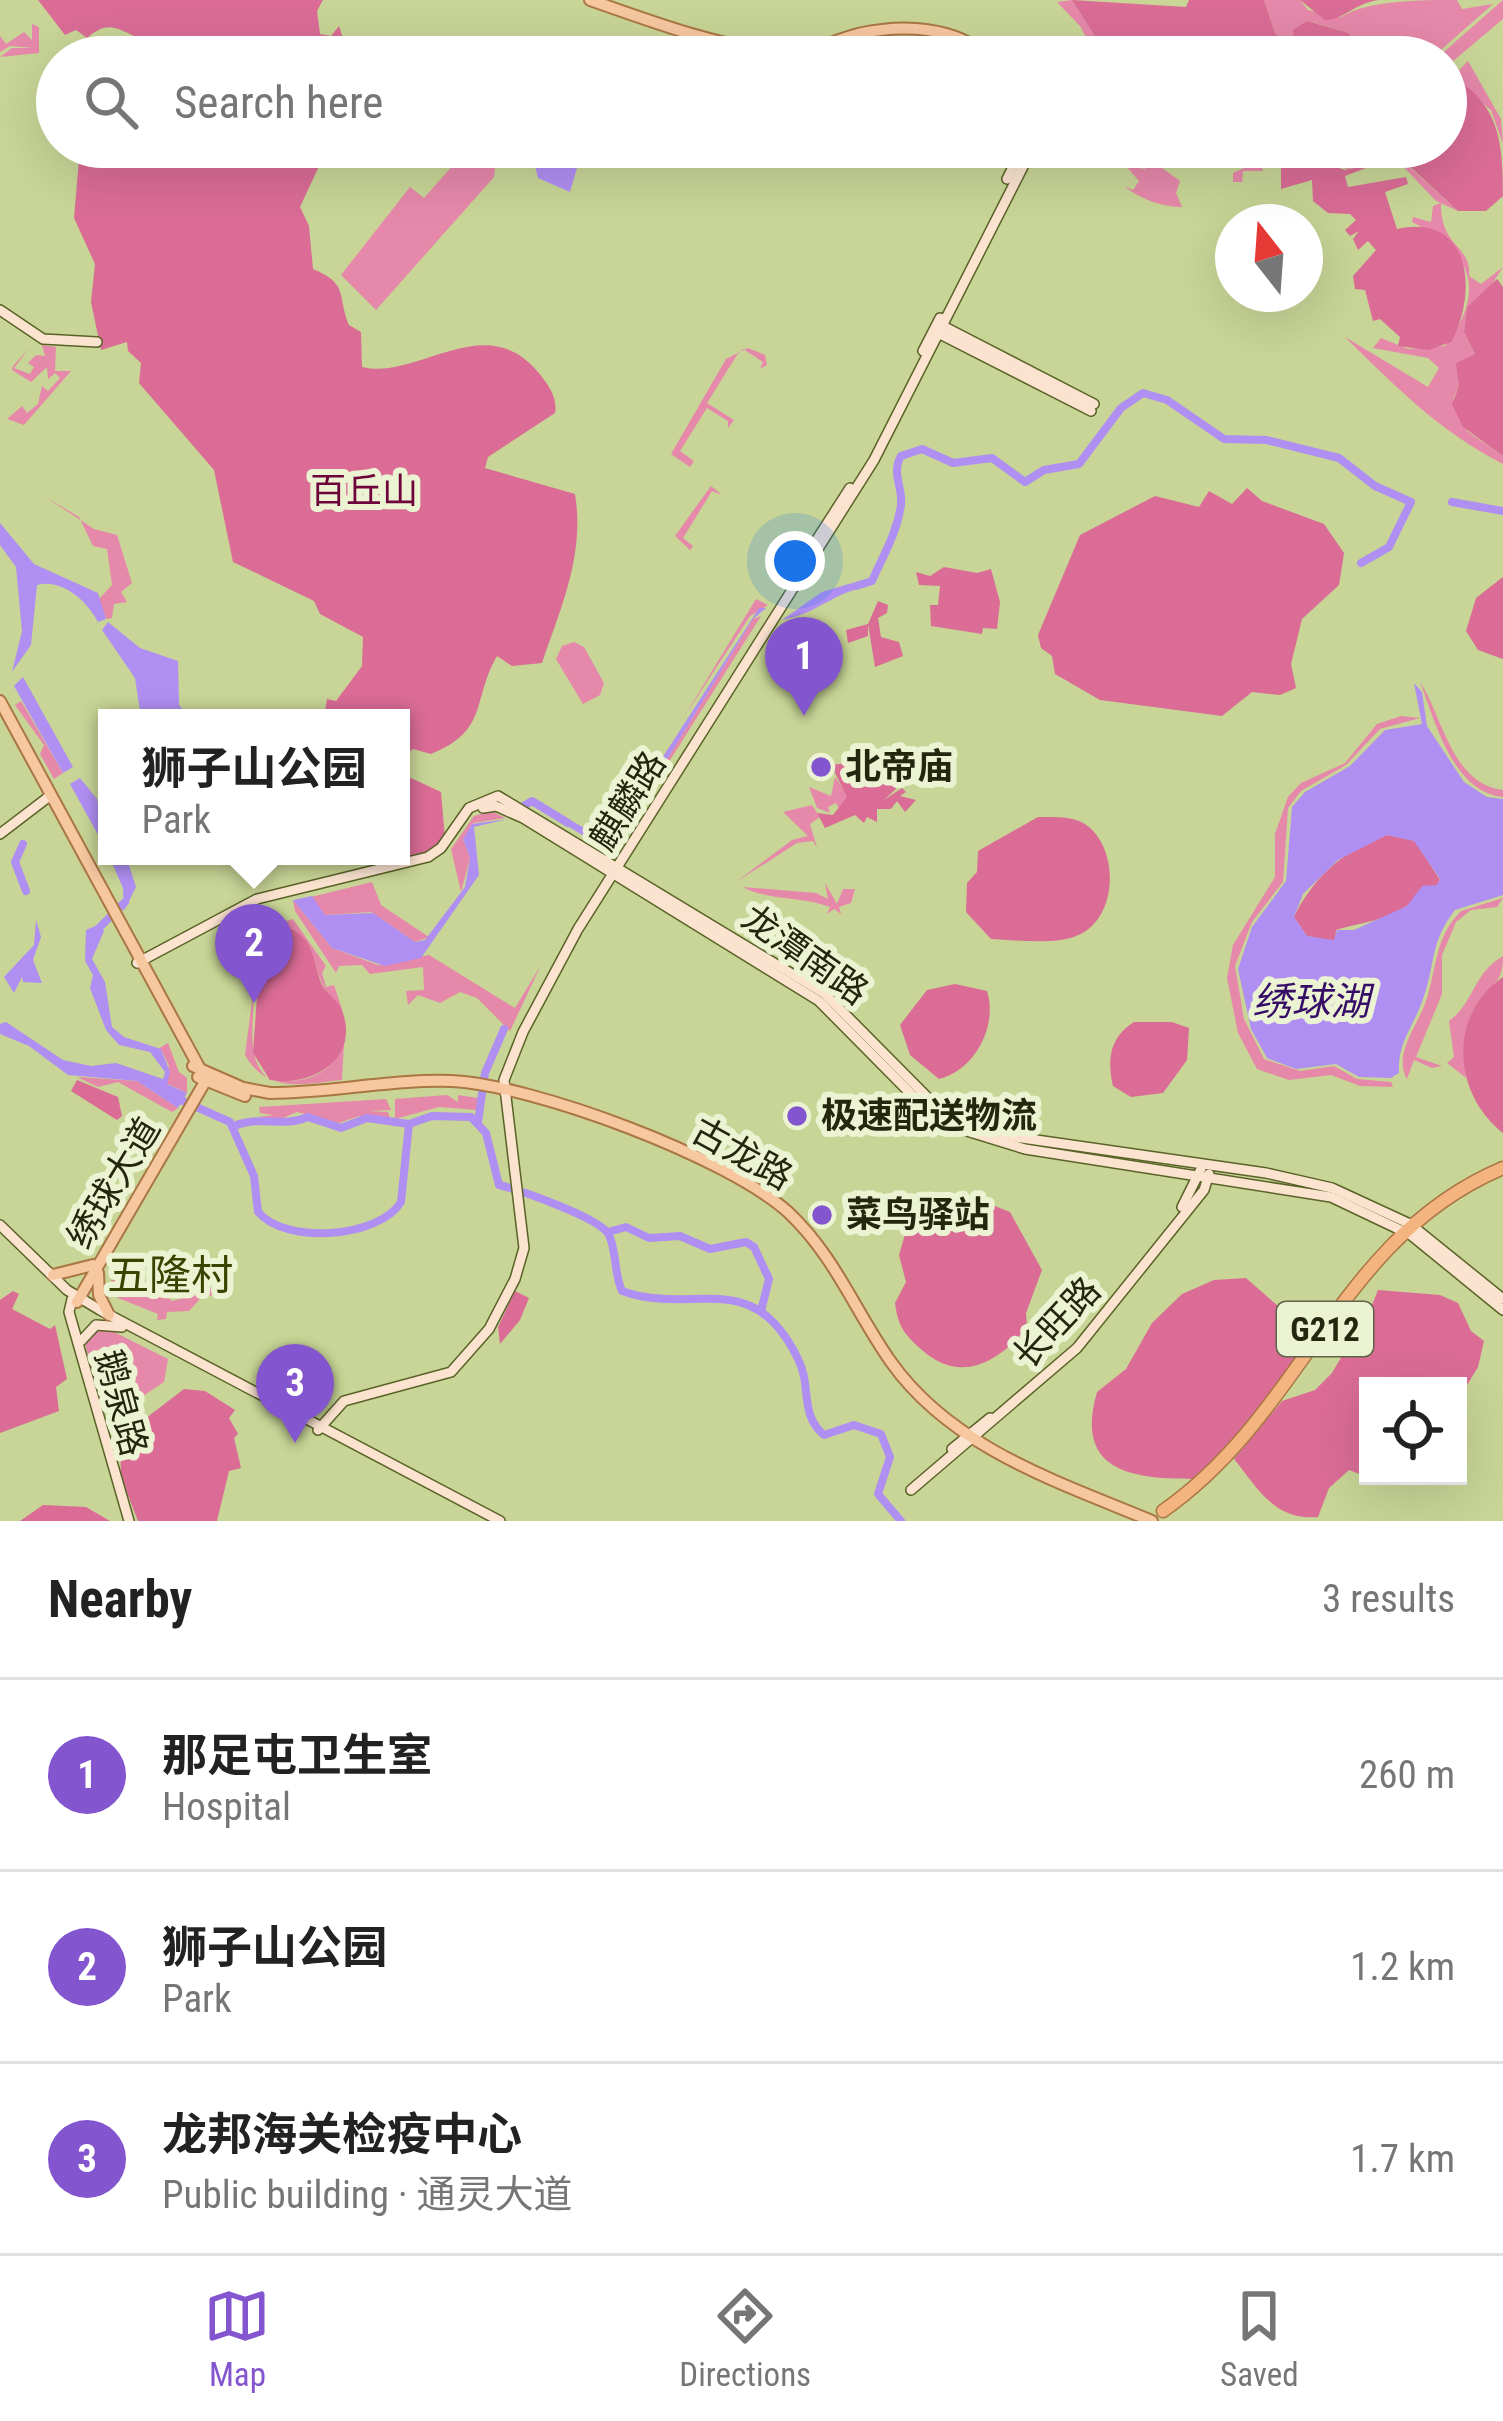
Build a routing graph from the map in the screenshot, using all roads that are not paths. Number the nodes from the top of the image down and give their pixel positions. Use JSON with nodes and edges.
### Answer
{"nodes":[{"id":1,"x":592,"y":0,"type":"edge"},
{"id":2,"x":694,"y":36,"type":"edge"},
{"id":3,"x":859,"y":36,"type":"edge"},
{"id":4,"x":964,"y":36,"type":"edge"},
{"id":5,"x":1013,"y":168,"type":"edge"},
{"id":6,"x":1022,"y":168,"type":"edge"},
{"id":7,"x":0,"y":307,"type":"edge"},
{"id":8,"x":938,"y":328,"type":"junction"},
{"id":9,"x":96,"y":339,"type":"dead end"},
{"id":10,"x":1092,"y":408,"type":"dead end"},
{"id":11,"x":0,"y":700,"type":"edge"},
{"id":12,"x":0,"y":713,"type":"edge"},
{"id":13,"x":48,"y":795,"type":"junction"},
{"id":14,"x":523,"y":813,"type":"junction"},
{"id":15,"x":0,"y":831,"type":"edge"},
{"id":16,"x":410,"y":861,"type":"edge"},
{"id":17,"x":395,"y":865,"type":"edge"},
{"id":18,"x":614,"y":868,"type":"junction"},
{"id":19,"x":114,"y":912,"type":"junction"},
{"id":20,"x":141,"y":964,"type":"junction"},
{"id":21,"x":201,"y":1073,"type":"junction"},
{"id":22,"x":449,"y":1082,"type":"junction"},
{"id":23,"x":492,"y":1088,"type":"junction"},
{"id":24,"x":312,"y":1094,"type":"junction"},
{"id":25,"x":257,"y":1096,"type":"junction"},
{"id":26,"x":519,"y":1102,"type":"dead end"},
{"id":27,"x":558,"y":1106,"type":"junction"},
{"id":28,"x":508,"y":1112,"type":"junction"},
{"id":29,"x":184,"y":1117,"type":"junction"},
{"id":30,"x":612,"y":1128,"type":"junction"},
{"id":31,"x":1046,"y":1147,"type":"junction"},
{"id":32,"x":1118,"y":1156,"type":"junction"},
{"id":33,"x":1503,"y":1168,"type":"edge"},
{"id":34,"x":1205,"y":1169,"type":"junction"},
{"id":35,"x":515,"y":1176,"type":"junction"},
{"id":36,"x":1374,"y":1210,"type":"junction"},
{"id":37,"x":0,"y":1227,"type":"edge"},
{"id":38,"x":1407,"y":1227,"type":"junction"},
{"id":39,"x":1433,"y":1249,"type":"junction"},
{"id":40,"x":95,"y":1266,"type":"junction"},
{"id":41,"x":53,"y":1276,"type":"junction"},
{"id":42,"x":851,"y":1297,"type":"junction"},
{"id":43,"x":1503,"y":1298,"type":"edge"},
{"id":44,"x":73,"y":1299,"type":"junction"},
{"id":45,"x":1503,"y":1310,"type":"edge"},
{"id":46,"x":109,"y":1315,"type":"junction"},
{"id":47,"x":122,"y":1327,"type":"junction"},
{"id":48,"x":81,"y":1341,"type":"junction"},
{"id":49,"x":922,"y":1401,"type":"junction"},
{"id":50,"x":317,"y":1426,"type":"junction"},
{"id":51,"x":969,"y":1439,"type":"junction"},
{"id":52,"x":1018,"y":1467,"type":"junction"},
{"id":53,"x":1042,"y":1476,"type":"junction"},
{"id":54,"x":909,"y":1488,"type":"dead end"},
{"id":55,"x":1092,"y":1500,"type":"junction"},
{"id":56,"x":1148,"y":1519,"type":"edge"},
{"id":57,"x":131,"y":1521,"type":"edge"},
{"id":58,"x":487,"y":1521,"type":"edge"},
{"id":59,"x":500,"y":1521,"type":"edge"}],
"edges":[{"from":1,"to":2,"type":"main road"},
{"from":3,"to":4,"type":"main road"},
{"from":5,"to":8,"type":"main road","name":"麒麟路"},
{"from":6,"to":8,"type":"main road","name":"麒麟路"},
{"from":7,"to":9,"type":"main road"},
{"from":8,"to":10,"type":"main road"},
{"from":8,"to":18,"type":"main road","name":"麒麟路"},
{"from":11,"to":13,"type":"main road"},
{"from":12,"to":13,"type":"main road"},
{"from":13,"to":15,"type":"main road"},
{"from":13,"to":19,"type":"main road"},
{"from":13,"to":19,"type":"main road"},
{"from":14,"to":16,"type":"main road","name":"龙潭南路"},
{"from":14,"to":18,"type":"main road","name":"龙潭南路"},
{"from":14,"to":18,"type":"main road","name":"龙潭南路"},
{"from":17,"to":20,"type":"main road","name":"龙潭南路"},
{"from":18,"to":23,"type":"main road","name":"麒麟路"},
{"from":18,"to":31,"type":"main road","name":"龙潭南路"},
{"from":18,"to":31,"type":"main road","name":"龙潭南路"},
{"from":19,"to":20,"type":"main road"},
{"from":20,"to":21,"type":"main road"},
{"from":20,"to":21,"type":"main road"},
{"from":21,"to":25,"type":"main road","name":"古龙路"},
{"from":21,"to":29,"type":"main road"},
{"from":22,"to":23,"type":"main road","name":"古龙路"},
{"from":22,"to":24,"type":"main road","name":"古龙路"},
{"from":22,"to":24,"type":"main road","name":"古龙路"},
{"from":23,"to":27,"type":"main road","name":"古龙路"},
{"from":23,"to":28,"type":"main road","name":"麒麟路"},
{"from":23,"to":35,"type":"main road","name":"麒麟路"},
{"from":24,"to":25,"type":"main road","name":"古龙路"},
{"from":24,"to":25,"type":"main road","name":"古龙路"},
{"from":26,"to":28,"type":"main road"},
{"from":27,"to":30,"type":"main road","name":"古龙路"},
{"from":27,"to":30,"type":"main road","name":"古龙路"},
{"from":28,"to":35,"type":"main road","name":"麒麟路"},
{"from":29,"to":40,"type":"main road","name":"绣球大道"},
{"from":29,"to":40,"type":"main road","name":"绣球大道"},
{"from":30,"to":42,"type":"main road","name":"古龙路"},
{"from":30,"to":42,"type":"main road","name":"古龙路"},
{"from":31,"to":32,"type":"main road","name":"龙潭南路"},
{"from":31,"to":32,"type":"main road","name":"龙潭南路"},
{"from":32,"to":34,"type":"main road","name":"龙潭南路"},
{"from":33,"to":38,"type":"highway","number":"G212"},
{"from":34,"to":36,"type":"main road","name":"龙潭南路"},
{"from":34,"to":36,"type":"main road","name":"龙潭南路"},
{"from":34,"to":51,"type":"main road","name":"长旺路"},
{"from":35,"to":50,"type":"main road","name":"麒麟路"},
{"from":36,"to":38,"type":"main road","name":"龙潭南路"},
{"from":37,"to":41,"type":"main road"},
{"from":37,"to":44,"type":"main road"},
{"from":38,"to":39,"type":"main road","name":"龙潭南路"},
{"from":38,"to":56,"type":"highway","number":"G212"},
{"from":39,"to":43,"type":"main road","name":"龙潭南路"},
{"from":39,"to":45,"type":"main road","name":"龙潭南路"},
{"from":40,"to":41,"type":"main road"},
{"from":40,"to":44,"type":"main road","name":"绣球大道"},
{"from":40,"to":46,"type":"main road"},
{"from":41,"to":44,"type":"main road"},
{"from":42,"to":49,"type":"main road","name":"古龙路"},
{"from":44,"to":46,"type":"main road"},
{"from":44,"to":47,"type":"main road"},
{"from":44,"to":48,"type":"main road","name":"鹅泉路"},
{"from":44,"to":57,"type":"main road","name":"鹅泉路"},
{"from":46,"to":50,"type":"main road"},
{"from":47,"to":48,"type":"main road"},
{"from":47,"to":50,"type":"main road"},
{"from":48,"to":57,"type":"main road","name":"鹅泉路"},
{"from":49,"to":51,"type":"main road","name":"古龙路"},
{"from":49,"to":51,"type":"main road","name":"古龙路"},
{"from":50,"to":58,"type":"main road"},
{"from":50,"to":59,"type":"main road"},
{"from":51,"to":52,"type":"main road","name":"古龙路"},
{"from":51,"to":52,"type":"main road","name":"古龙路"},
{"from":51,"to":54,"type":"main road","name":"长旺路"},
{"from":52,"to":53,"type":"main road","name":"古龙路"},
{"from":53,"to":55,"type":"main road","name":"古龙路"},
{"from":53,"to":55,"type":"main road","name":"古龙路"},
{"from":55,"to":56,"type":"main road","name":"古龙路"},
{"from":55,"to":56,"type":"main road","name":"古龙路"}]}
